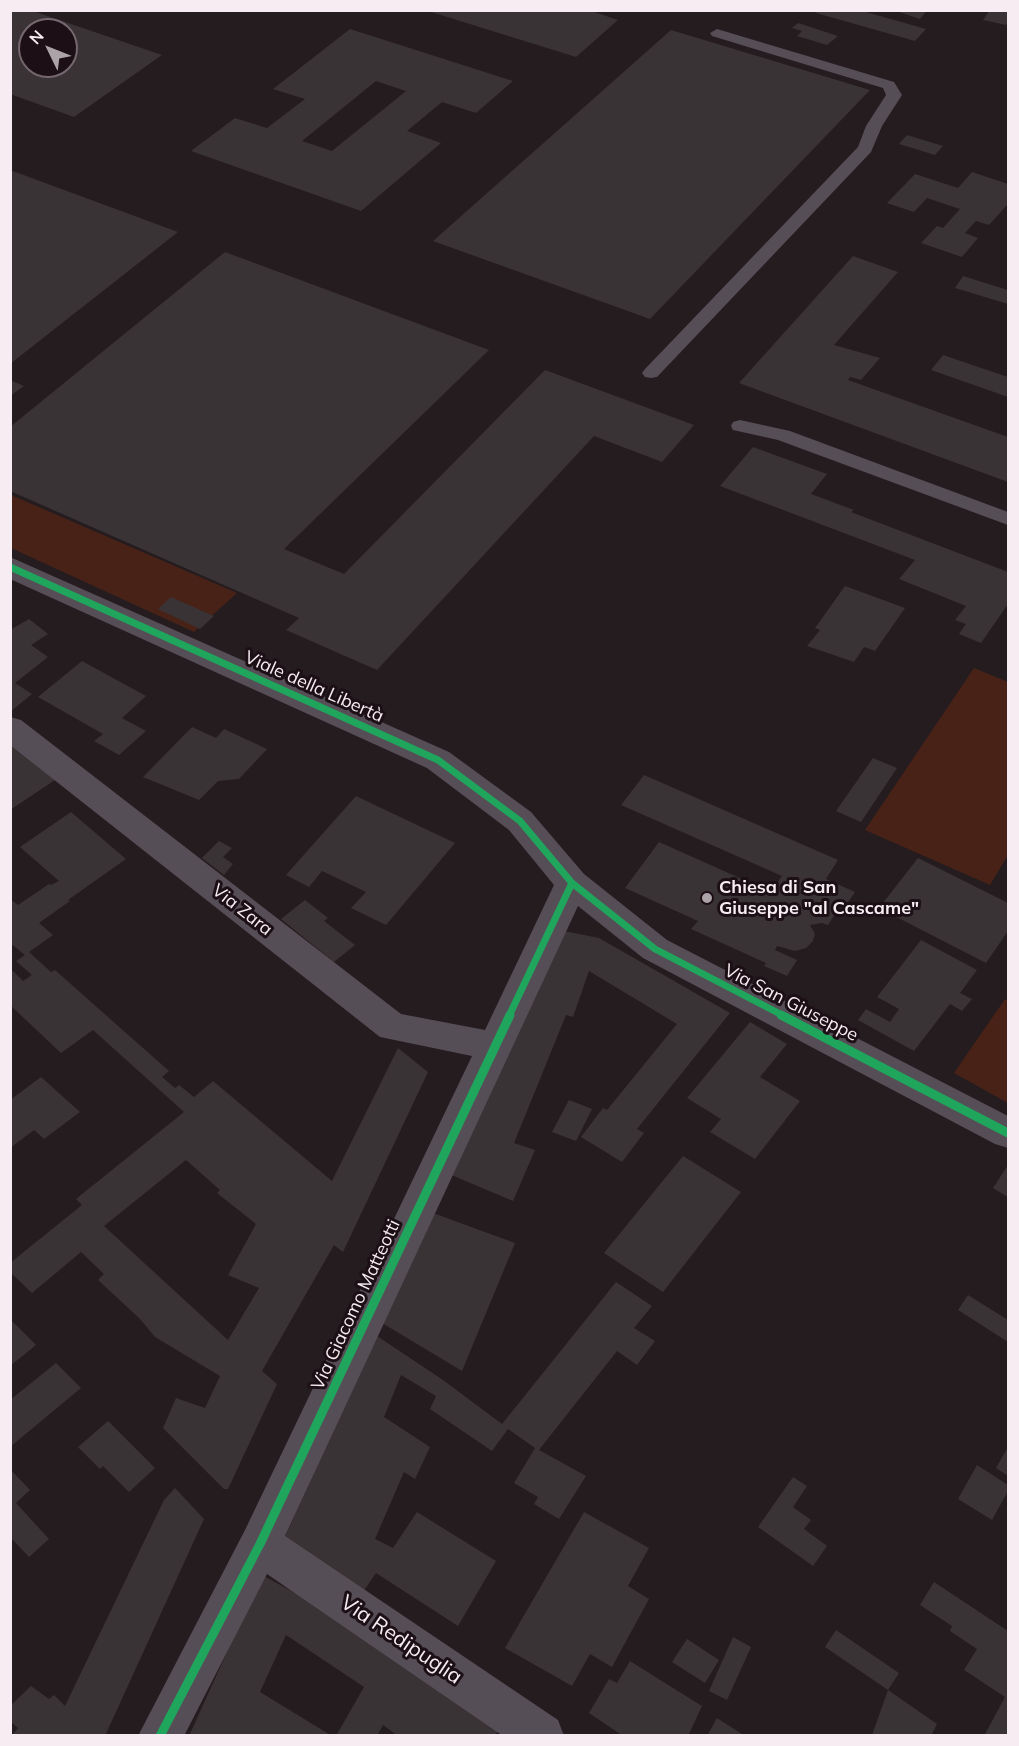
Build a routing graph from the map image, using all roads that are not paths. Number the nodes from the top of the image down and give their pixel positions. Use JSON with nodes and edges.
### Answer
{"nodes":[{"id":1,"x":717,"y":33,"type":"dead end"},
{"id":2,"x":651,"y":373,"type":"dead end"},
{"id":3,"x":740,"y":426,"type":"dead end"},
{"id":4,"x":1008,"y":519,"type":"edge"},
{"id":5,"x":10,"y":567,"type":"edge"},
{"id":6,"x":10,"y":728,"type":"edge"},
{"id":7,"x":572,"y":883,"type":"junction"},
{"id":8,"x":495,"y":1046,"type":"junction"},
{"id":9,"x":1008,"y":1133,"type":"edge"},
{"id":10,"x":260,"y":1544,"type":"junction"},
{"id":11,"x":160,"y":1736,"type":"edge"},
{"id":12,"x":542,"y":1736,"type":"edge"}],
"edges":[{"from":1,"to":2,"type":"lane"},
{"from":3,"to":4,"type":"lane"},
{"from":5,"to":7,"type":"street","name":"Viale della Libertà"},
{"from":6,"to":8,"type":"street","name":"Via Zara"},
{"from":7,"to":8,"type":"street","name":"Via Giacomo Matteotti"},
{"from":7,"to":9,"type":"street","name":"Via San Giuseppe"},
{"from":8,"to":10,"type":"street","name":"Via Giacomo Matteotti"},
{"from":10,"to":11,"type":"street","name":"Via Giacomo Matteotti"},
{"from":10,"to":12,"type":"street","name":"Via Redipuglia"}]}
